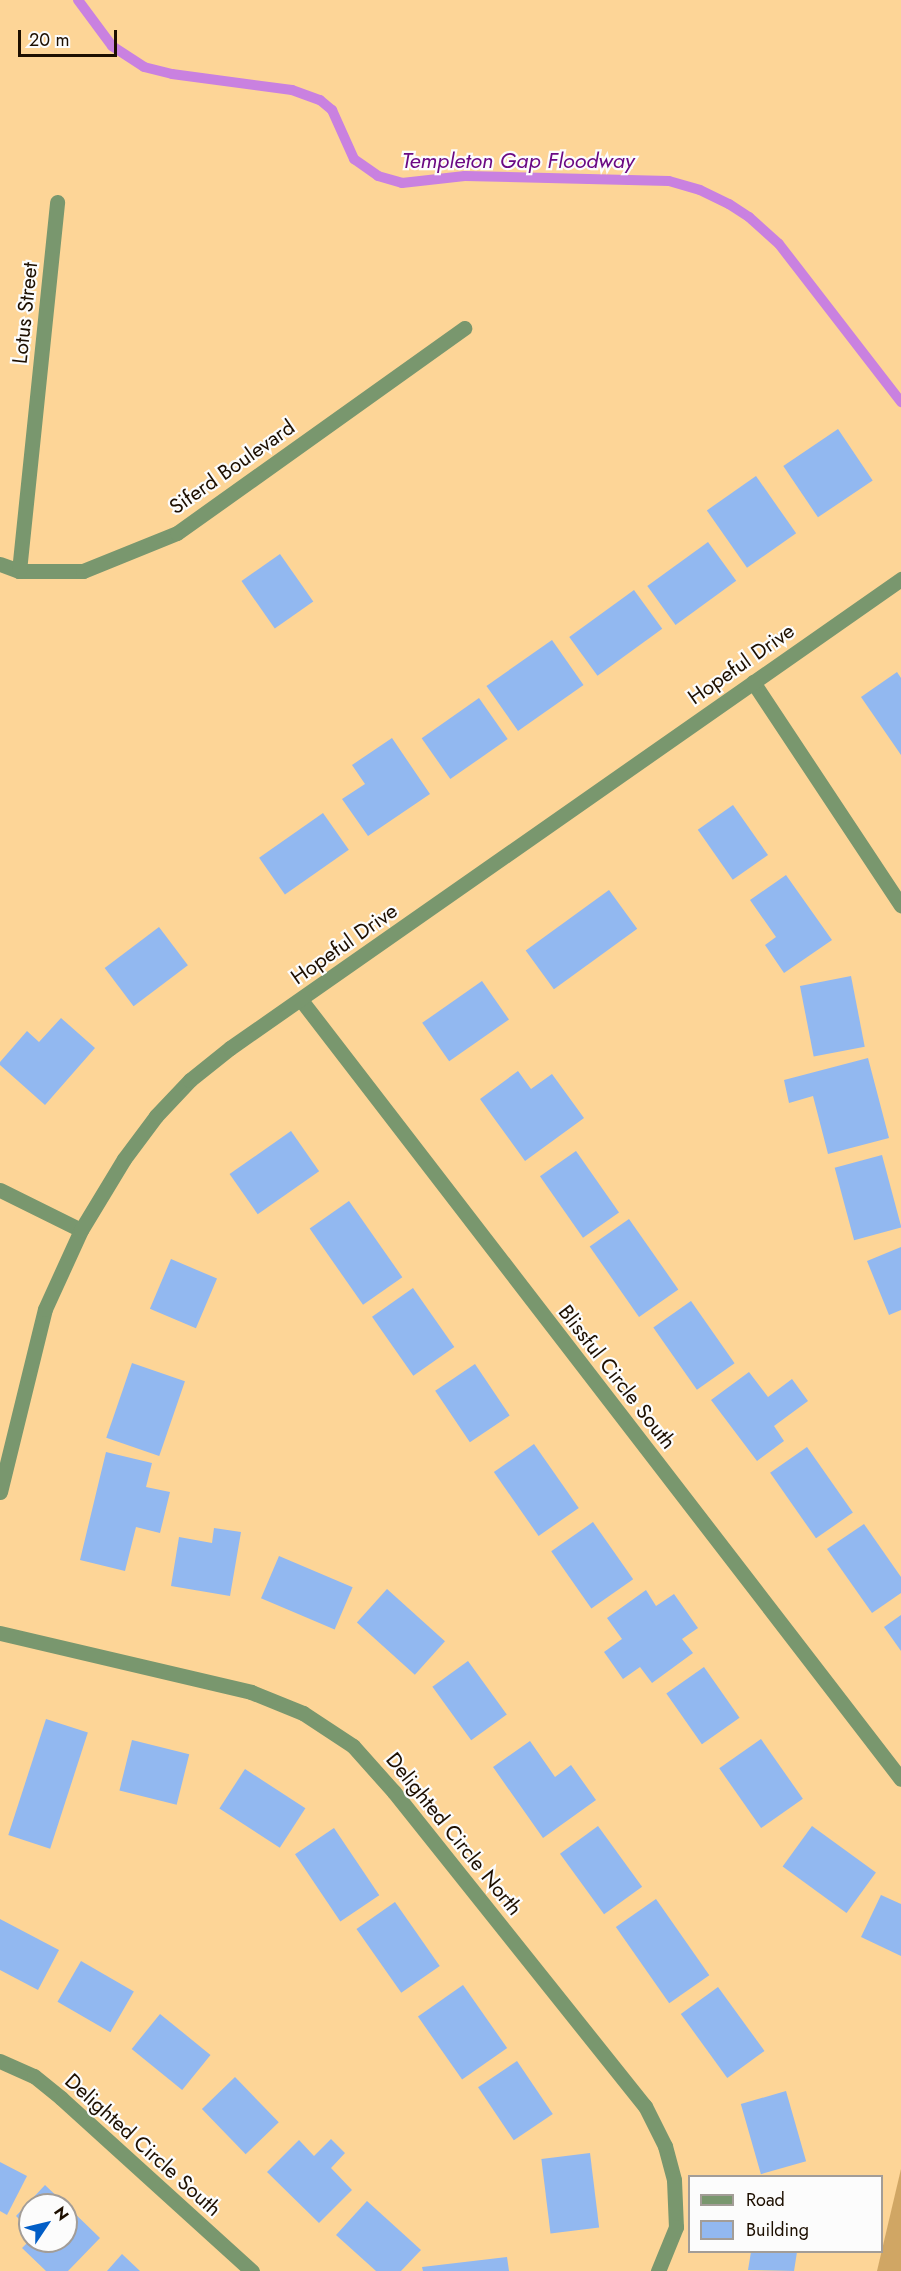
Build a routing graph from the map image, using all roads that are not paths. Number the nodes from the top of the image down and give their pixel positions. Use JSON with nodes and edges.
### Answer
{"nodes":[{"id":1,"x":57,"y":202,"type":"dead end"},
{"id":2,"x":464,"y":328,"type":"dead end"},
{"id":3,"x":0,"y":564,"type":"edge"},
{"id":4,"x":19,"y":571,"type":"junction"},
{"id":5,"x":901,"y":579,"type":"edge"},
{"id":6,"x":753,"y":682,"type":"junction"},
{"id":7,"x":901,"y":906,"type":"edge"},
{"id":8,"x":301,"y":1000,"type":"junction"},
{"id":9,"x":0,"y":1190,"type":"edge"},
{"id":10,"x":81,"y":1230,"type":"junction"},
{"id":11,"x":0,"y":1492,"type":"edge"},
{"id":12,"x":0,"y":1633,"type":"edge"},
{"id":13,"x":901,"y":1779,"type":"edge"},
{"id":14,"x":0,"y":2061,"type":"edge"},
{"id":15,"x":252,"y":2271,"type":"edge"},
{"id":16,"x":658,"y":2271,"type":"edge"}],
"edges":[{"from":1,"to":4,"type":"street","name":"Lotus Street"},
{"from":2,"to":4,"type":"street","name":"Siferd Boulevard"},
{"from":3,"to":4,"type":"street","name":"Siferd Boulevard"},
{"from":5,"to":6,"type":"street","name":"Hopeful Drive"},
{"from":6,"to":7,"type":"street"},
{"from":6,"to":8,"type":"street","name":"Hopeful Drive"},
{"from":8,"to":10,"type":"street","name":"Hopeful Drive"},
{"from":8,"to":13,"type":"street","name":"Blissful Circle South"},
{"from":9,"to":10,"type":"street"},
{"from":10,"to":11,"type":"street","name":"Hopeful Drive"},
{"from":12,"to":16,"type":"street","name":"Delighted Circle North"},
{"from":14,"to":15,"type":"street","name":"Delighted Circle South"}]}
